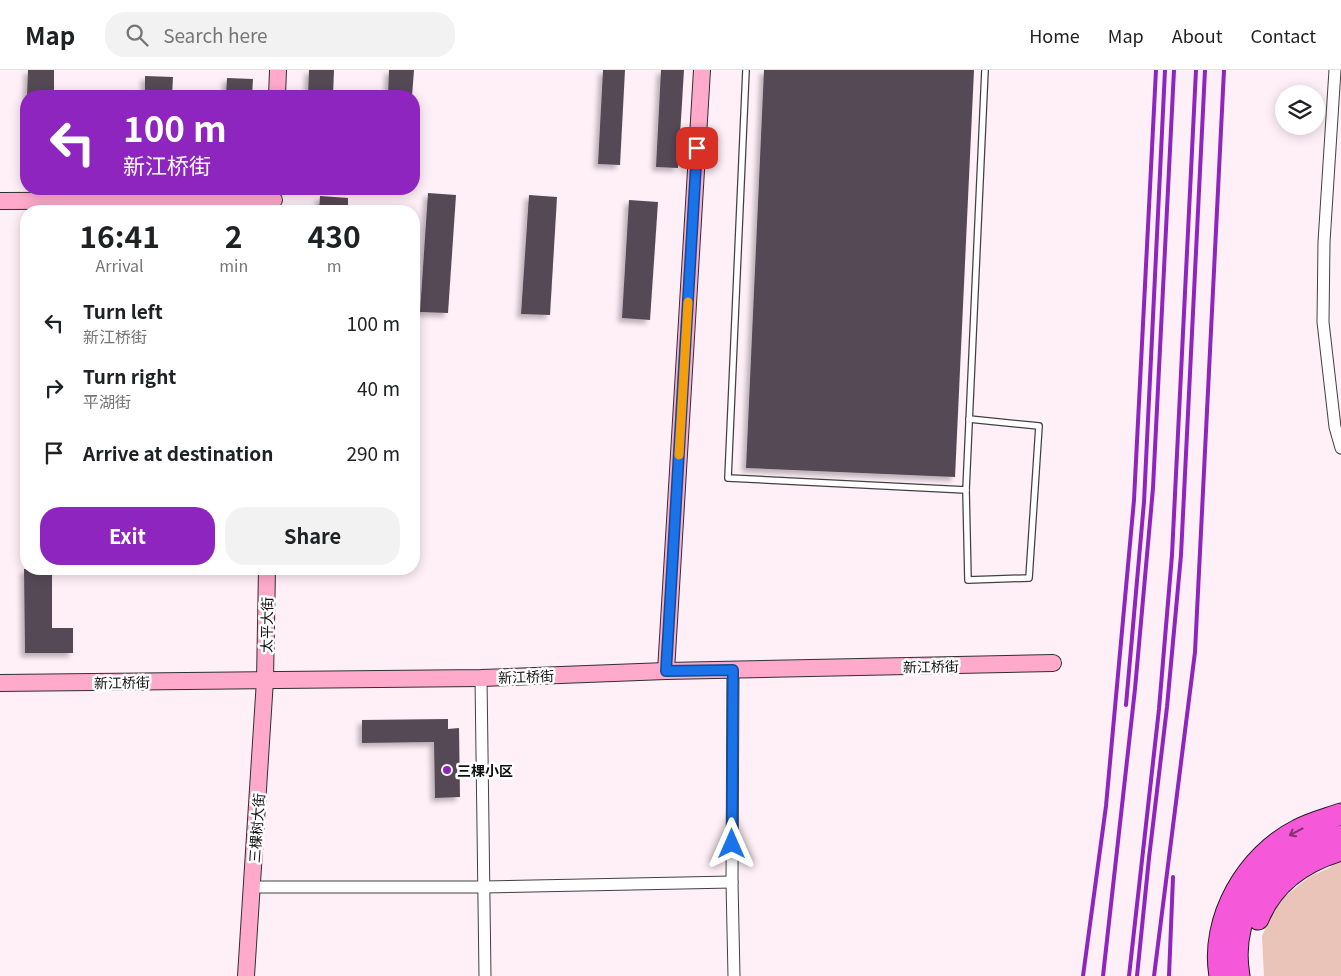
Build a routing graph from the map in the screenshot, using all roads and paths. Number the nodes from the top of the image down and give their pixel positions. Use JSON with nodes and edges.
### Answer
{"nodes":[{"id":1,"x":278,"y":70,"type":"edge"},
{"id":2,"x":702,"y":70,"type":"edge"},
{"id":3,"x":746,"y":70,"type":"edge"},
{"id":4,"x":985,"y":70,"type":"edge"},
{"id":5,"x":1335,"y":70,"type":"edge"},
{"id":6,"x":277,"y":90,"type":"edge"},
{"id":7,"x":274,"y":200,"type":"edge"},
{"id":8,"x":0,"y":202,"type":"edge"},
{"id":9,"x":969,"y":419,"type":"junction"},
{"id":10,"x":1341,"y":448,"type":"edge"},
{"id":11,"x":966,"y":490,"type":"junction"},
{"id":12,"x":267,"y":575,"type":"edge"},
{"id":13,"x":1053,"y":663,"type":"dead end"},
{"id":14,"x":733,"y":670,"type":"junction"},
{"id":15,"x":666,"y":671,"type":"junction"},
{"id":16,"x":481,"y":678,"type":"junction"},
{"id":17,"x":265,"y":680,"type":"junction"},
{"id":18,"x":0,"y":683,"type":"edge"},
{"id":19,"x":1341,"y":814,"type":"edge"},
{"id":20,"x":1341,"y":836,"type":"edge"},
{"id":21,"x":1341,"y":850,"type":"edge"},
{"id":22,"x":732,"y":882,"type":"junction"},
{"id":23,"x":252,"y":887,"type":"junction"},
{"id":24,"x":484,"y":887,"type":"junction"},
{"id":25,"x":246,"y":976,"type":"edge"},
{"id":26,"x":485,"y":976,"type":"edge"},
{"id":27,"x":734,"y":976,"type":"edge"},
{"id":28,"x":1220,"y":976,"type":"edge"},
{"id":29,"x":1239,"y":976,"type":"edge"},
{"id":30,"x":1253,"y":976,"type":"edge"}],
"edges":[{"from":1,"to":6,"type":"main road"},
{"from":2,"to":15,"type":"main road"},
{"from":3,"to":11,"type":"lane"},
{"from":4,"to":9,"type":"lane"},
{"from":5,"to":10,"type":"street"},
{"from":7,"to":8,"type":"main road"},
{"from":9,"to":11,"type":"lane"},
{"from":9,"to":11,"type":"lane"},
{"from":12,"to":17,"type":"main road","name":"太平大街"},
{"from":13,"to":14,"type":"main road","name":"新江桥街"},
{"from":14,"to":15,"type":"main road","name":"新江桥街"},
{"from":14,"to":22,"type":"street"},
{"from":15,"to":16,"type":"main road","name":"新江桥街"},
{"from":16,"to":17,"type":"main road","name":"新江桥街"},
{"from":16,"to":24,"type":"street"},
{"from":17,"to":18,"type":"main road","name":"新江桥街"},
{"from":17,"to":23,"type":"main road","name":"三棵树大街"},
{"from":19,"to":28,"type":"highway","one_way":true},
{"from":20,"to":29,"type":"highway"},
{"from":21,"to":30,"type":"highway"},
{"from":22,"to":24,"type":"street"},
{"from":22,"to":27,"type":"street"},
{"from":23,"to":24,"type":"street"},
{"from":23,"to":25,"type":"main road","name":"三棵树大街"},
{"from":24,"to":26,"type":"street"}]}
